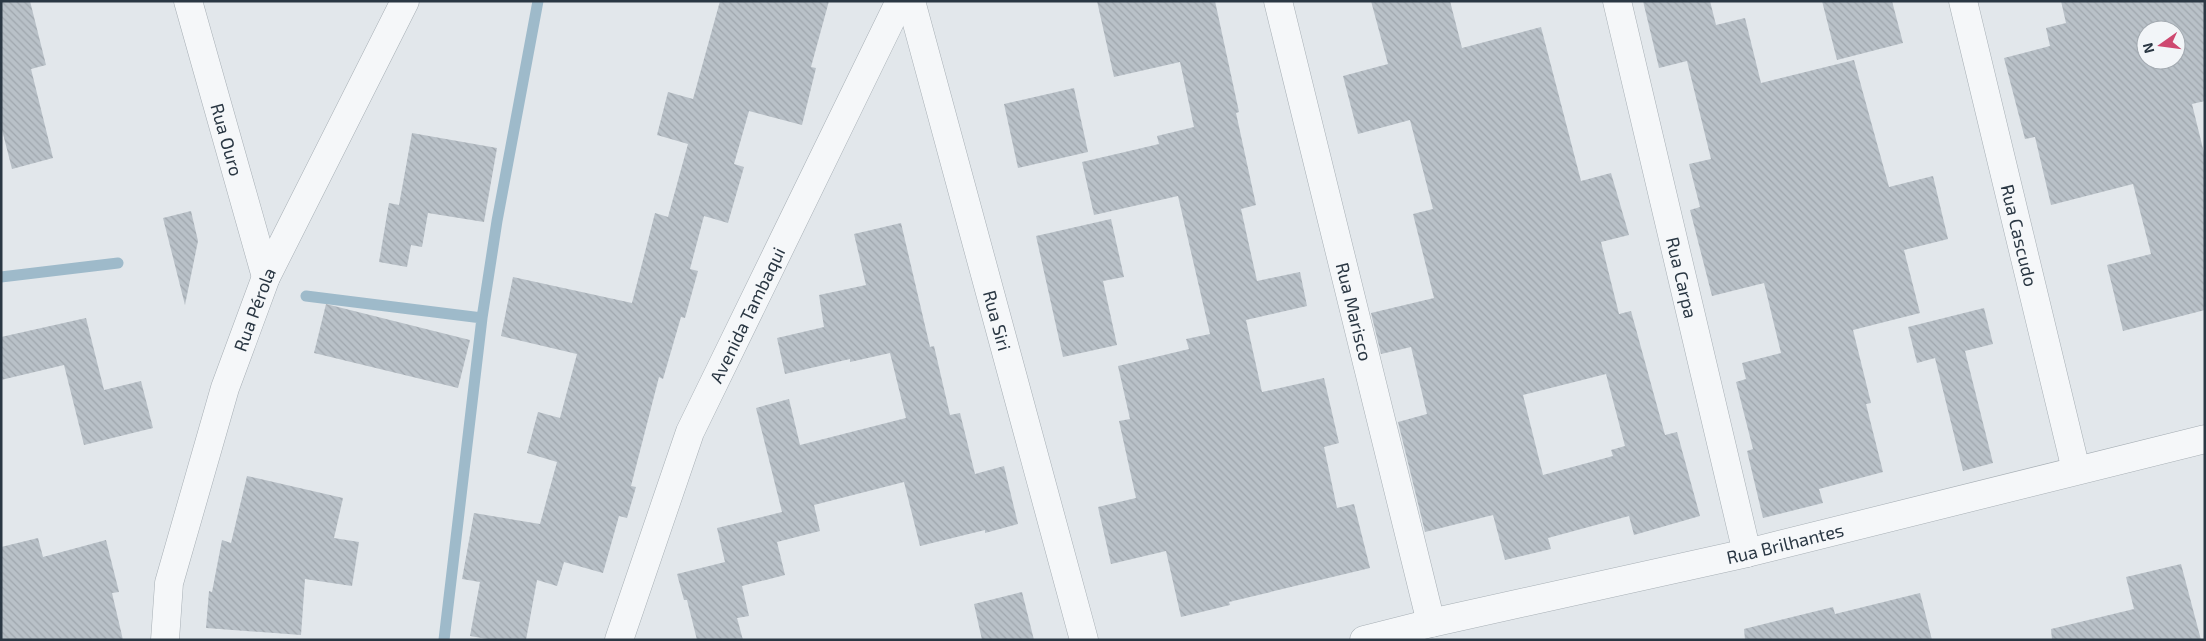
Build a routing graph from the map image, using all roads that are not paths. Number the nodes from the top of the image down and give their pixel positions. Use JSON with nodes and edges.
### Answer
{"nodes":[{"id":1,"x":188,"y":1,"type":"edge"},
{"id":2,"x":404,"y":1,"type":"edge"},
{"id":3,"x":900,"y":1,"type":"edge"},
{"id":4,"x":910,"y":1,"type":"edge"},
{"id":5,"x":1278,"y":1,"type":"edge"},
{"id":6,"x":1617,"y":1,"type":"edge"},
{"id":7,"x":1964,"y":1,"type":"edge"},
{"id":8,"x":266,"y":278,"type":"junction"},
{"id":9,"x":2205,"y":439,"type":"edge"},
{"id":10,"x":2076,"y":470,"type":"junction"},
{"id":11,"x":1747,"y":553,"type":"junction"},
{"id":12,"x":1431,"y":623,"type":"junction"},
{"id":13,"x":165,"y":640,"type":"edge"},
{"id":14,"x":618,"y":640,"type":"edge"},
{"id":15,"x":1084,"y":640,"type":"edge"},
{"id":16,"x":1364,"y":640,"type":"edge"}],
"edges":[{"from":1,"to":8,"type":"street","name":"Rua Ouro"},
{"from":2,"to":8,"type":"street","name":"Rua Pérola"},
{"from":3,"to":14,"type":"street","name":"Avenida Tambaqui"},
{"from":4,"to":15,"type":"street","name":"Rua Siri"},
{"from":5,"to":12,"type":"street","name":"Rua Marisco"},
{"from":6,"to":11,"type":"street","name":"Rua Carpa"},
{"from":7,"to":10,"type":"street","name":"Rua Cascudo"},
{"from":8,"to":13,"type":"street","name":"Rua Pérola"},
{"from":9,"to":10,"type":"street","name":"Rua Brilhantes"},
{"from":10,"to":11,"type":"street","name":"Rua Brilhantes"},
{"from":11,"to":12,"type":"street","name":"Rua Brilhantes"},
{"from":12,"to":16,"type":"street","name":"Rua Brilhantes"}]}
